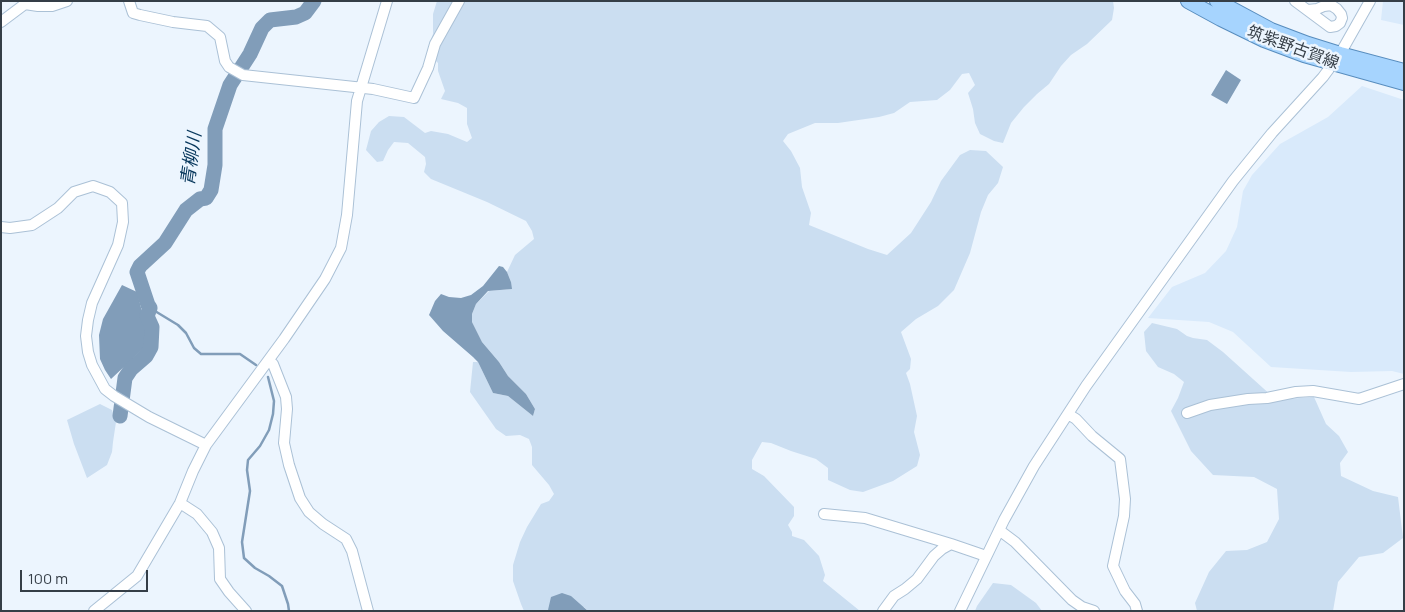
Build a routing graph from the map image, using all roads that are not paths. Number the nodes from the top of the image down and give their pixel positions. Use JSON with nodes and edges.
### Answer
{"nodes":[{"id":1,"x":67,"y":1,"type":"edge"},
{"id":2,"x":129,"y":1,"type":"edge"},
{"id":3,"x":388,"y":1,"type":"edge"},
{"id":4,"x":458,"y":1,"type":"edge"},
{"id":5,"x":1188,"y":1,"type":"edge"},
{"id":6,"x":1218,"y":1,"type":"edge"},
{"id":7,"x":1295,"y":1,"type":"edge"},
{"id":8,"x":1370,"y":1,"type":"edge"},
{"id":9,"x":1308,"y":10,"type":"dead end"},
{"id":10,"x":1,"y":22,"type":"edge"},
{"id":11,"x":1336,"y":59,"type":"junction"},
{"id":12,"x":1404,"y":71,"type":"edge"},
{"id":13,"x":1404,"y":83,"type":"edge"},
{"id":14,"x":361,"y":87,"type":"junction"},
{"id":15,"x":1,"y":227,"type":"edge"},
{"id":16,"x":269,"y":361,"type":"junction"},
{"id":17,"x":1404,"y":384,"type":"edge"},
{"id":18,"x":1187,"y":413,"type":"dead end"},
{"id":19,"x":1068,"y":414,"type":"junction"},
{"id":20,"x":206,"y":445,"type":"junction"},
{"id":21,"x":180,"y":503,"type":"junction"},
{"id":22,"x":824,"y":514,"type":"dead end"},
{"id":23,"x":999,"y":530,"type":"junction"},
{"id":24,"x":951,"y":544,"type":"junction"},
{"id":25,"x":986,"y":556,"type":"junction"},
{"id":26,"x":94,"y":611,"type":"edge"},
{"id":27,"x":246,"y":611,"type":"edge"},
{"id":28,"x":368,"y":611,"type":"edge"},
{"id":29,"x":883,"y":611,"type":"edge"},
{"id":30,"x":960,"y":611,"type":"edge"},
{"id":31,"x":1094,"y":611,"type":"edge"},
{"id":32,"x":1137,"y":611,"type":"edge"}],
"edges":[{"from":1,"to":10,"type":"street"},
{"from":2,"to":14,"type":"street"},
{"from":3,"to":14,"type":"street"},
{"from":4,"to":14,"type":"street"},
{"from":5,"to":11,"type":"main road","name":"筑紫野古賀線"},
{"from":6,"to":11,"type":"main road","name":"筑紫野古賀線"},
{"from":7,"to":9,"type":"street"},
{"from":8,"to":11,"type":"street"},
{"from":11,"to":12,"type":"main road","name":"筑紫野古賀線"},
{"from":11,"to":13,"type":"main road","name":"筑紫野古賀線"},
{"from":11,"to":19,"type":"street"},
{"from":14,"to":16,"type":"street"},
{"from":15,"to":20,"type":"street"},
{"from":16,"to":20,"type":"street"},
{"from":16,"to":28,"type":"street"},
{"from":17,"to":18,"type":"street"},
{"from":19,"to":23,"type":"street"},
{"from":19,"to":32,"type":"street"},
{"from":20,"to":21,"type":"street"},
{"from":21,"to":26,"type":"street"},
{"from":21,"to":27,"type":"street"},
{"from":22,"to":24,"type":"street"},
{"from":23,"to":25,"type":"street"},
{"from":23,"to":31,"type":"street"},
{"from":24,"to":25,"type":"street"},
{"from":24,"to":29,"type":"street"},
{"from":25,"to":30,"type":"street"}]}
